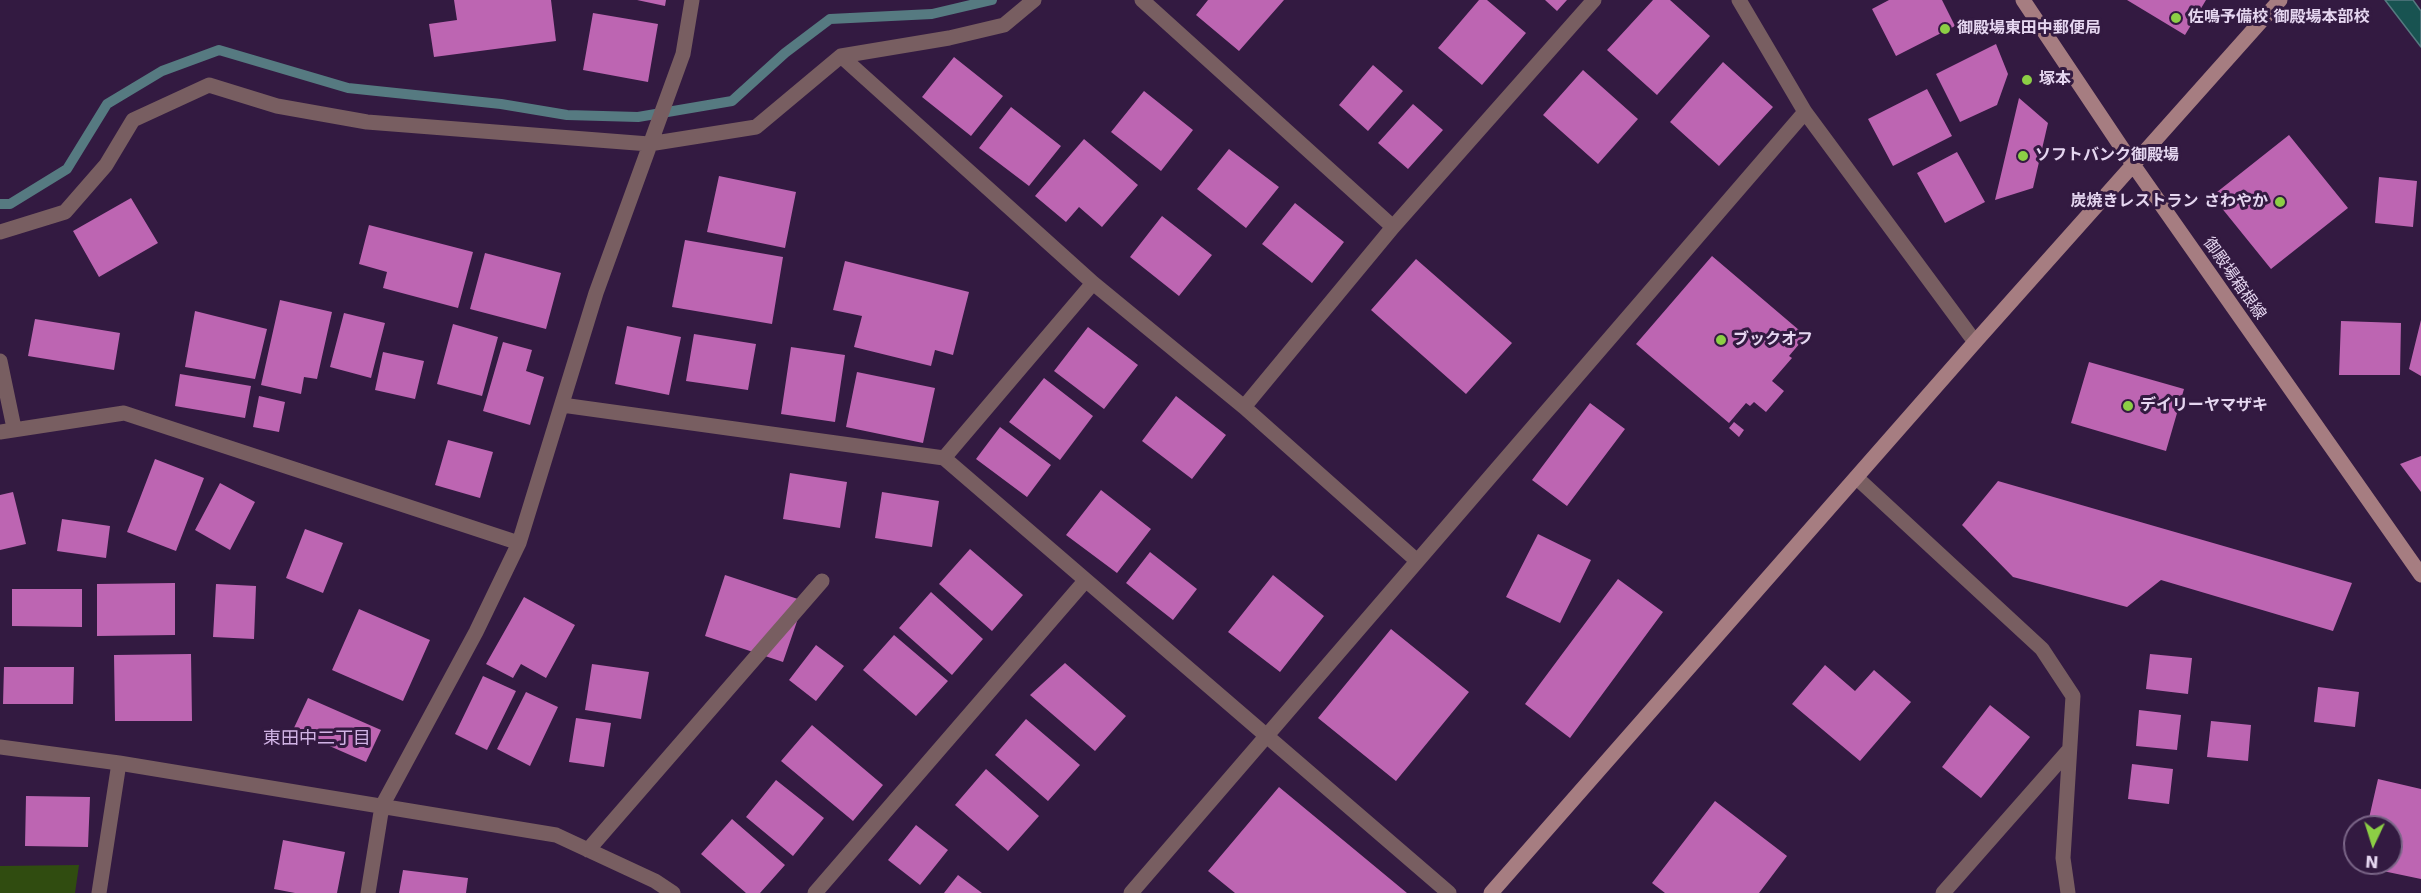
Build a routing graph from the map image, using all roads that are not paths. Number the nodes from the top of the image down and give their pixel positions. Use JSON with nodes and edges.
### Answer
{"nodes":[{"id":1,"x":692,"y":0,"type":"edge"},
{"id":2,"x":1034,"y":0,"type":"edge"},
{"id":3,"x":1142,"y":0,"type":"edge"},
{"id":4,"x":1594,"y":0,"type":"edge"},
{"id":5,"x":1739,"y":0,"type":"edge"},
{"id":6,"x":2023,"y":0,"type":"edge"},
{"id":7,"x":2280,"y":0,"type":"edge"},
{"id":8,"x":841,"y":56,"type":"junction"},
{"id":9,"x":1804,"y":112,"type":"junction"},
{"id":10,"x":649,"y":144,"type":"junction"},
{"id":11,"x":2133,"y":166,"type":"junction"},
{"id":12,"x":1394,"y":227,"type":"junction"},
{"id":13,"x":0,"y":232,"type":"edge"},
{"id":14,"x":1093,"y":283,"type":"junction"},
{"id":15,"x":1975,"y":342,"type":"junction"},
{"id":16,"x":0,"y":361,"type":"edge"},
{"id":17,"x":562,"y":405,"type":"junction"},
{"id":18,"x":1244,"y":407,"type":"junction"},
{"id":19,"x":7,"y":430,"type":"edge"},
{"id":20,"x":944,"y":458,"type":"junction"},
{"id":21,"x":1858,"y":478,"type":"junction"},
{"id":22,"x":519,"y":543,"type":"junction"},
{"id":23,"x":1416,"y":560,"type":"junction"},
{"id":24,"x":2421,"y":575,"type":"edge"},
{"id":25,"x":822,"y":581,"type":"dead end"},
{"id":26,"x":1085,"y":581,"type":"junction"},
{"id":27,"x":1266,"y":736,"type":"junction"},
{"id":28,"x":0,"y":747,"type":"edge"},
{"id":29,"x":2069,"y":750,"type":"junction"},
{"id":30,"x":119,"y":764,"type":"junction"},
{"id":31,"x":382,"y":806,"type":"junction"},
{"id":32,"x":588,"y":850,"type":"junction"},
{"id":33,"x":99,"y":893,"type":"edge"},
{"id":34,"x":368,"y":893,"type":"edge"},
{"id":35,"x":673,"y":893,"type":"edge"},
{"id":36,"x":816,"y":893,"type":"edge"},
{"id":37,"x":1131,"y":893,"type":"edge"},
{"id":38,"x":1449,"y":893,"type":"edge"},
{"id":39,"x":1491,"y":893,"type":"edge"},
{"id":40,"x":1944,"y":893,"type":"edge"},
{"id":41,"x":2067,"y":893,"type":"edge"}],
"edges":[{"from":1,"to":10,"type":"street"},
{"from":2,"to":8,"type":"street"},
{"from":3,"to":12,"type":"street"},
{"from":4,"to":12,"type":"street"},
{"from":5,"to":9,"type":"street"},
{"from":6,"to":11,"type":"street","name":"御殿場箱根線"},
{"from":7,"to":11,"type":"street"},
{"from":8,"to":10,"type":"street"},
{"from":8,"to":14,"type":"street"},
{"from":9,"to":15,"type":"street"},
{"from":9,"to":23,"type":"street"},
{"from":10,"to":13,"type":"street"},
{"from":10,"to":17,"type":"street"},
{"from":11,"to":15,"type":"street"},
{"from":11,"to":24,"type":"street","name":"御殿場箱根線"},
{"from":12,"to":18,"type":"street"},
{"from":14,"to":18,"type":"street"},
{"from":14,"to":20,"type":"street"},
{"from":15,"to":21,"type":"street"},
{"from":16,"to":19,"type":"street"},
{"from":17,"to":20,"type":"street"},
{"from":17,"to":22,"type":"street"},
{"from":18,"to":23,"type":"street"},
{"from":19,"to":22,"type":"street"},
{"from":20,"to":26,"type":"street"},
{"from":21,"to":29,"type":"street"},
{"from":21,"to":39,"type":"street"},
{"from":22,"to":31,"type":"street"},
{"from":23,"to":27,"type":"street"},
{"from":25,"to":32,"type":"street"},
{"from":26,"to":27,"type":"street"},
{"from":26,"to":36,"type":"street"},
{"from":27,"to":37,"type":"street"},
{"from":27,"to":38,"type":"street"},
{"from":28,"to":30,"type":"street"},
{"from":29,"to":40,"type":"street"},
{"from":29,"to":41,"type":"street"},
{"from":30,"to":31,"type":"street"},
{"from":30,"to":33,"type":"street"},
{"from":31,"to":32,"type":"street"},
{"from":31,"to":34,"type":"street"},
{"from":32,"to":35,"type":"street"}]}
